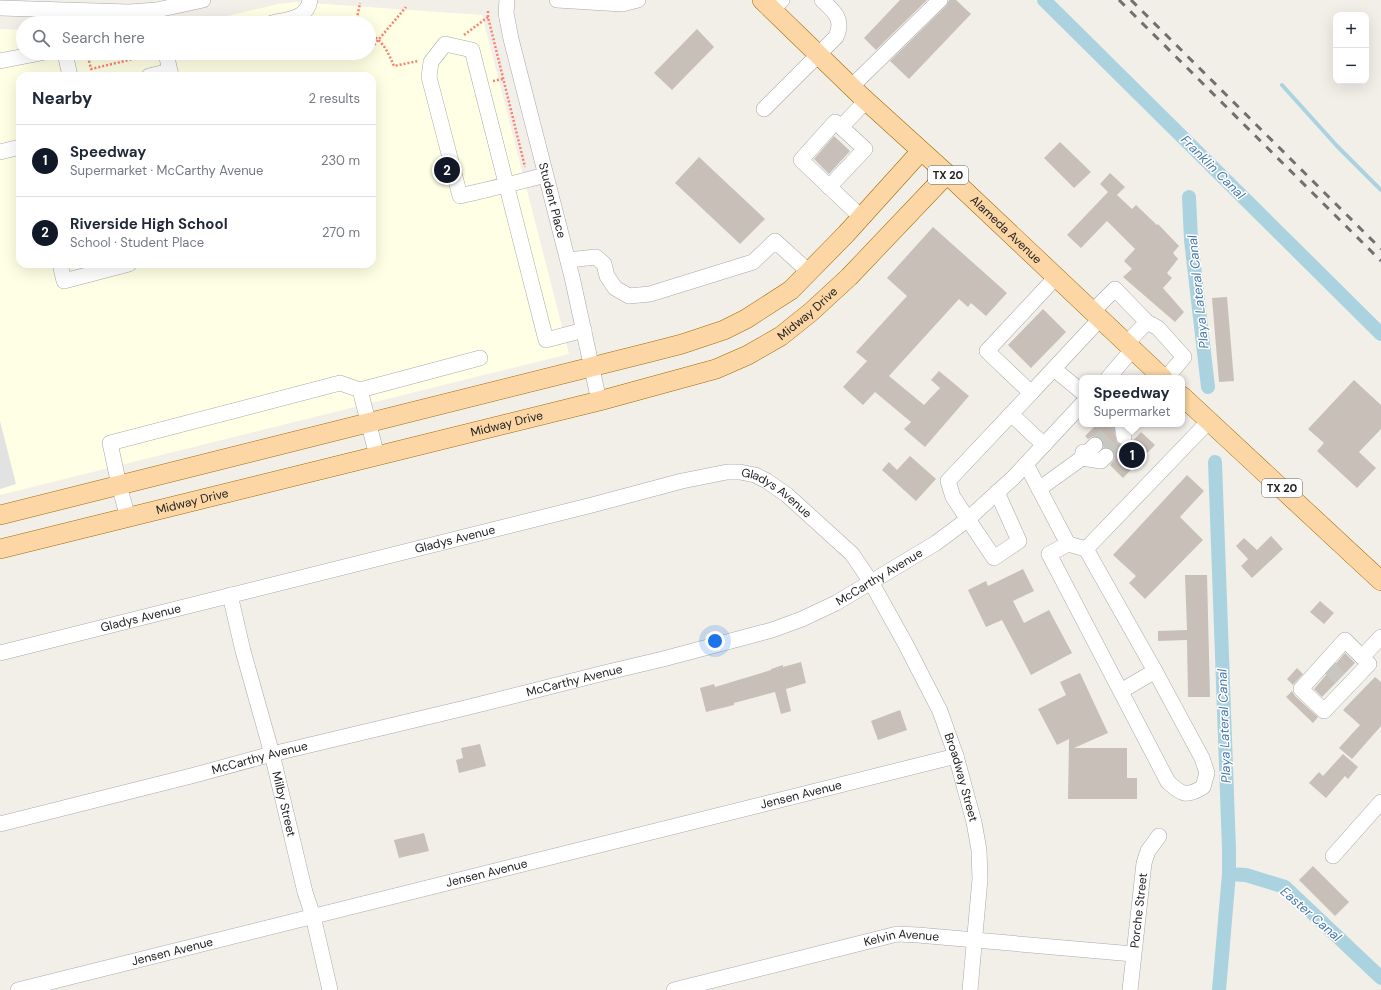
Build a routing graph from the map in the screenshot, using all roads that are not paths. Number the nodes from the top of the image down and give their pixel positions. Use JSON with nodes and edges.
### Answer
{"nodes":[{"id":1,"x":203,"y":0,"type":"edge"},
{"id":2,"x":310,"y":0,"type":"edge"},
{"id":3,"x":507,"y":0,"type":"edge"},
{"id":4,"x":557,"y":0,"type":"edge"},
{"id":5,"x":638,"y":0,"type":"edge"},
{"id":6,"x":822,"y":0,"type":"edge"},
{"id":7,"x":940,"y":0,"type":"edge"},
{"id":8,"x":772,"y":3,"type":"edge"},
{"id":9,"x":0,"y":8,"type":"edge"},
{"id":10,"x":58,"y":16,"type":"edge"},
{"id":11,"x":78,"y":16,"type":"edge"},
{"id":12,"x":158,"y":16,"type":"edge"},
{"id":13,"x":300,"y":16,"type":"edge"},
{"id":14,"x":818,"y":54,"type":"junction"},
{"id":15,"x":16,"y":58,"type":"edge"},
{"id":16,"x":67,"y":60,"type":"edge"},
{"id":17,"x":0,"y":61,"type":"edge"},
{"id":18,"x":169,"y":64,"type":"edge"},
{"id":19,"x":69,"y":72,"type":"edge"},
{"id":20,"x":156,"y":72,"type":"edge"},
{"id":21,"x":851,"y":87,"type":"junction"},
{"id":22,"x":866,"y":101,"type":"junction"},
{"id":23,"x":764,"y":109,"type":"dead end"},
{"id":24,"x":841,"y":127,"type":"junction"},
{"id":25,"x":16,"y":148,"type":"edge"},
{"id":26,"x":921,"y":151,"type":"junction"},
{"id":27,"x":0,"y":152,"type":"edge"},
{"id":28,"x":947,"y":174,"type":"junction"},
{"id":29,"x":545,"y":175,"type":"junction"},
{"id":30,"x":506,"y":185,"type":"junction"},
{"id":31,"x":829,"y":187,"type":"junction"},
{"id":32,"x":861,"y":217,"type":"junction"},
{"id":33,"x":568,"y":260,"type":"junction"},
{"id":34,"x":61,"y":268,"type":"edge"},
{"id":35,"x":114,"y":268,"type":"edge"},
{"id":36,"x":809,"y":272,"type":"junction"},
{"id":37,"x":1056,"y":277,"type":"junction"},
{"id":38,"x":1096,"y":315,"type":"junction"},
{"id":39,"x":1147,"y":322,"type":"junction"},
{"id":40,"x":584,"y":330,"type":"junction"},
{"id":41,"x":1129,"y":347,"type":"junction"},
{"id":42,"x":480,"y":358,"type":"dead end"},
{"id":43,"x":590,"y":367,"type":"junction"},
{"id":44,"x":1054,"y":369,"type":"junction"},
{"id":45,"x":1110,"y":375,"type":"edge"},
{"id":46,"x":1161,"y":375,"type":"edge"},
{"id":47,"x":1167,"y":375,"type":"edge"},
{"id":48,"x":360,"y":390,"type":"junction"},
{"id":49,"x":1079,"y":390,"type":"edge"},
{"id":50,"x":1031,"y":393,"type":"junction"},
{"id":51,"x":599,"y":400,"type":"junction"},
{"id":52,"x":1185,"y":400,"type":"edge"},
{"id":53,"x":1079,"y":407,"type":"edge"},
{"id":54,"x":1011,"y":414,"type":"junction"},
{"id":55,"x":1209,"y":421,"type":"junction"},
{"id":56,"x":369,"y":422,"type":"junction"},
{"id":57,"x":1044,"y":444,"type":"junction"},
{"id":58,"x":378,"y":456,"type":"junction"},
{"id":59,"x":1082,"y":458,"type":"junction"},
{"id":60,"x":1026,"y":464,"type":"junction"},
{"id":61,"x":119,"y":485,"type":"junction"},
{"id":62,"x":1039,"y":489,"type":"junction"},
{"id":63,"x":997,"y":492,"type":"junction"},
{"id":64,"x":0,"y":515,"type":"edge"},
{"id":65,"x":128,"y":518,"type":"junction"},
{"id":66,"x":968,"y":519,"type":"junction"},
{"id":67,"x":1068,"y":544,"type":"junction"},
{"id":68,"x":0,"y":549,"type":"edge"},
{"id":69,"x":1086,"y":549,"type":"junction"},
{"id":70,"x":1381,"y":581,"type":"edge"},
{"id":71,"x":871,"y":582,"type":"junction"},
{"id":72,"x":230,"y":595,"type":"junction"},
{"id":73,"x":1379,"y":644,"type":"edge"},
{"id":74,"x":0,"y":652,"type":"edge"},
{"id":75,"x":1362,"y":657,"type":"junction"},
{"id":76,"x":1155,"y":671,"type":"junction"},
{"id":77,"x":1121,"y":691,"type":"junction"},
{"id":78,"x":272,"y":754,"type":"junction"},
{"id":79,"x":956,"y":756,"type":"junction"},
{"id":80,"x":1381,"y":802,"type":"edge"},
{"id":81,"x":0,"y":824,"type":"edge"},
{"id":82,"x":1159,"y":836,"type":"dead end"},
{"id":83,"x":1333,"y":856,"type":"dead end"},
{"id":84,"x":313,"y":916,"type":"junction"},
{"id":85,"x":975,"y":941,"type":"junction"},
{"id":86,"x":1133,"y":954,"type":"junction"},
{"id":87,"x":18,"y":990,"type":"edge"},
{"id":88,"x":330,"y":990,"type":"edge"},
{"id":89,"x":674,"y":990,"type":"edge"},
{"id":90,"x":970,"y":990,"type":"edge"},
{"id":91,"x":1130,"y":990,"type":"edge"}],
"edges":[{"from":1,"to":12,"type":"street"},
{"from":2,"to":13,"type":"street"},
{"from":3,"to":29,"type":"street","name":"Student Place"},
{"from":4,"to":5,"type":"street"},
{"from":6,"to":14,"type":"street"},
{"from":7,"to":21,"type":"street"},
{"from":8,"to":14,"type":"main road","name":"Alameda Avenue","number":"TX 20"},
{"from":9,"to":10,"type":"street"},
{"from":11,"to":12,"type":"street"},
{"from":14,"to":21,"type":"main road","name":"Alameda Avenue","number":"TX 20"},
{"from":14,"to":23,"type":"street"},
{"from":15,"to":17,"type":"street"},
{"from":16,"to":19,"type":"street"},
{"from":18,"to":20,"type":"street"},
{"from":21,"to":22,"type":"main road","name":"Alameda Avenue","number":"TX 20"},
{"from":22,"to":24,"type":"street"},
{"from":22,"to":26,"type":"main road","name":"Alameda Avenue","number":"TX 20"},
{"from":24,"to":31,"type":"street"},
{"from":24,"to":31,"type":"street"},
{"from":25,"to":27,"type":"street"},
{"from":26,"to":28,"type":"main road","name":"Alameda Avenue","number":"TX 20"},
{"from":26,"to":32,"type":"main road"},
{"from":28,"to":37,"type":"main road","name":"Alameda Avenue","number":"TX 20"},
{"from":28,"to":51,"type":"main road","name":"Midway Drive"},
{"from":29,"to":30,"type":"street"},
{"from":29,"to":33,"type":"street","name":"Student Place"},
{"from":30,"to":30,"type":"street"},
{"from":30,"to":40,"type":"street"},
{"from":31,"to":32,"type":"street"},
{"from":32,"to":36,"type":"main road"},
{"from":33,"to":36,"type":"street"},
{"from":33,"to":40,"type":"street","name":"Student Place"},
{"from":34,"to":35,"type":"street"},
{"from":36,"to":43,"type":"main road"},
{"from":37,"to":38,"type":"main road","name":"Alameda Avenue","number":"TX 20"},
{"from":37,"to":50,"type":"street"},
{"from":38,"to":39,"type":"street"},
{"from":38,"to":41,"type":"main road","name":"Alameda Avenue","number":"TX 20"},
{"from":38,"to":44,"type":"street"},
{"from":39,"to":41,"type":"street"},
{"from":39,"to":47,"type":"street"},
{"from":40,"to":43,"type":"street","name":"Student Place"},
{"from":41,"to":45,"type":"street"},
{"from":41,"to":46,"type":"main road","name":"Alameda Avenue","number":"TX 20"},
{"from":42,"to":48,"type":"street"},
{"from":43,"to":51,"type":"street","name":"Student Place"},
{"from":43,"to":56,"type":"main road"},
{"from":44,"to":49,"type":"street"},
{"from":44,"to":50,"type":"street"},
{"from":48,"to":56,"type":"street"},
{"from":48,"to":61,"type":"street"},
{"from":50,"to":54,"type":"street"},
{"from":51,"to":58,"type":"main road","name":"Midway Drive"},
{"from":52,"to":55,"type":"main road","number":"TX 20"},
{"from":53,"to":57,"type":"street","name":"McCarthy Avenue"},
{"from":54,"to":57,"type":"street"},
{"from":54,"to":66,"type":"street"},
{"from":55,"to":69,"type":"street"},
{"from":55,"to":70,"type":"main road","number":"TX 20"},
{"from":56,"to":58,"type":"street"},
{"from":56,"to":61,"type":"main road"},
{"from":57,"to":60,"type":"street","name":"McCarthy Avenue"},
{"from":58,"to":65,"type":"main road","name":"Midway Drive"},
{"from":59,"to":59,"type":"street"},
{"from":59,"to":62,"type":"street"},
{"from":60,"to":62,"type":"street"},
{"from":60,"to":63,"type":"street","name":"McCarthy Avenue"},
{"from":61,"to":64,"type":"main road"},
{"from":61,"to":65,"type":"street"},
{"from":62,"to":67,"type":"street"},
{"from":63,"to":66,"type":"street","name":"McCarthy Avenue"},
{"from":63,"to":66,"type":"street"},
{"from":65,"to":68,"type":"main road","name":"Midway Drive"},
{"from":66,"to":71,"type":"street","name":"McCarthy Avenue"},
{"from":67,"to":69,"type":"street"},
{"from":67,"to":77,"type":"street"},
{"from":69,"to":76,"type":"street"},
{"from":71,"to":72,"type":"street","name":"Gladys Avenue"},
{"from":71,"to":78,"type":"street","name":"McCarthy Avenue"},
{"from":71,"to":79,"type":"street","name":"Broadway Street"},
{"from":72,"to":74,"type":"street","name":"Gladys Avenue"},
{"from":72,"to":78,"type":"street","name":"Milby Street"},
{"from":73,"to":75,"type":"street"},
{"from":75,"to":75,"type":"street"},
{"from":76,"to":77,"type":"street"},
{"from":76,"to":77,"type":"street"},
{"from":78,"to":81,"type":"street","name":"McCarthy Avenue"},
{"from":78,"to":84,"type":"street","name":"Milby Street"},
{"from":79,"to":84,"type":"street","name":"Jensen Avenue"},
{"from":79,"to":85,"type":"street","name":"Broadway Street"},
{"from":80,"to":83,"type":"street"},
{"from":82,"to":86,"type":"street","name":"Porche Street"},
{"from":84,"to":87,"type":"street","name":"Jensen Avenue"},
{"from":84,"to":88,"type":"street","name":"Milby Street"},
{"from":85,"to":86,"type":"street","name":"Kelvin Avenue"},
{"from":85,"to":89,"type":"street","name":"Kelvin Avenue"},
{"from":85,"to":90,"type":"street","name":"Broadway Street"},
{"from":86,"to":91,"type":"street","name":"Porche Street"}]}
